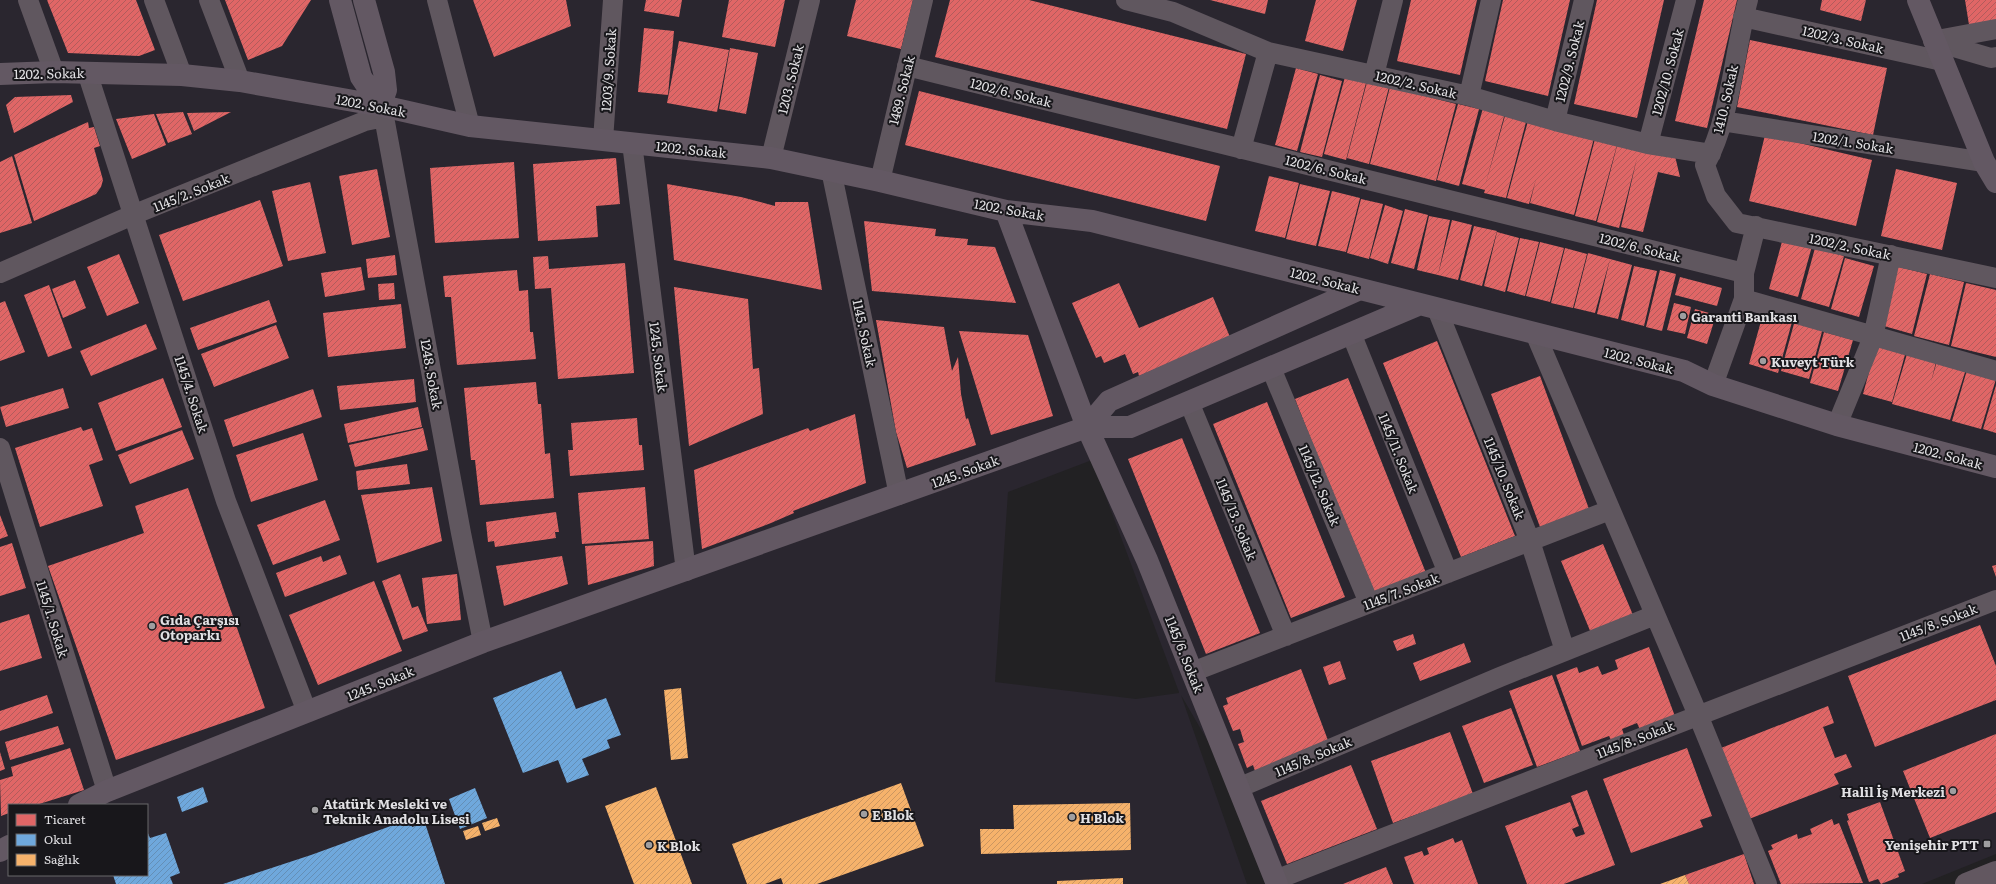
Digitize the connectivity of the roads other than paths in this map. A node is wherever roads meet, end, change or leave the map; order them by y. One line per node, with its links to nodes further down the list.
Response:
1 (28, 0): 24 (street)
2 (154, 0): 27 (street)
3 (209, 0): 29 (street)
4 (340, 0): 31 (street)
5 (364, 0): 31 (street)
6 (437, 0): 34 (street)
7 (613, 0): 35 (street, 1203/9. Sokak)
8 (810, 0): 40 (street, 1203. Sokak)
9 (923, 0): 23 (street, 1489. Sokak)
10 (1126, 0): 16 (street, 1202/2. Sokak)
11 (1393, 0): 28 (street)
12 (1491, 0): 30 (street)
13 (1584, 0): 32 (street, 1202/9. Sokak)
14 (1686, 0): 37 (street, 1202/10. Sokak)
15 (1918, 0): 19 (street)
16 (1175, 6): 20 (street, 1202/2. Sokak)
17 (1745, 8): 22 (street, 1202/3. Sokak); 33 (street, 1410. Sokak)
18 (1996, 29): 19 (street)
19 (1933, 41): 21 (street); 22 (street)
20 (1268, 52): 28 (street, 1202/2. Sokak); 38 (street)
21 (1996, 57)
22 (1942, 61): 41 (street)
23 (907, 66): 38 (street, 1202/6. Sokak); 43 (street, 1489. Sokak)
24 (54, 72): 25 (street, 1202. Sokak); 26 (street, 1202. Sokak)
25 (87, 72): 27 (street, 1202. Sokak); 47 (street, 1145/4. Sokak)
26 (0, 73)
27 (182, 75): 29 (street, 1202. Sokak)
28 (1374, 75): 30 (street, 1202/2. Sokak)
29 (240, 80): 31 (street, 1202. Sokak)
30 (1469, 96): 32 (street, 1202/2. Sokak)
31 (383, 108): 34 (street, 1202. Sokak); 47 (street, 1145/2. Sokak); 76 (street, 1248. Sokak)
32 (1555, 121): 37 (street, 1202/2. Sokak)
33 (1722, 121): 39 (street, 1410. Sokak); 41 (street, 1202/1. Sokak)
34 (470, 126): 35 (street, 1202. Sokak)
35 (603, 140): 36 (street, 1202. Sokak)
36 (632, 143): 40 (street, 1202. Sokak); 70 (street, 1245. Sokak)
37 (1648, 144): 39 (street, 1202/2. Sokak)
38 (1241, 148): 51 (street, 1202/6. Sokak)
39 (1711, 154): 45 (street, 1410. Sokak)
40 (771, 158): 42 (street, 1202. Sokak)
41 (1984, 162): 44 (street)
42 (831, 170): 43 (street, 1202. Sokak); 67 (street, 1145. Sokak)
43 (880, 181): 46 (street, 1202. Sokak)
44 (1996, 182)
45 (1716, 196): 48 (street, 1202/2. Sokak)
46 (1006, 211): 53 (street, 1202. Sokak); 64 (street, 1145/6. Sokak)
47 (135, 214): 50 (street, 1145/2. Sokak); 79 (street, 1145/4. Sokak)
48 (1756, 226): 49 (street, 1202/2. Sokak); 51 (street)
49 (1891, 254): 52 (street, 1202/2. Sokak); 58 (street)
50 (0, 273)
51 (1744, 273): 54 (street)
52 (1996, 278)
53 (1360, 289): 55 (street, 1202. Sokak); 64 (street)
54 (1744, 299): 58 (street); 61 (street)
55 (1428, 306): 56 (street); 57 (street, 1202. Sokak); 69 (street, 1145/10. Sokak)
56 (1351, 333): 59 (street); 71 (street, 1145/11. Sokak)
57 (1535, 333): 61 (street, 1202. Sokak); 68 (street)
58 (1873, 337): 60 (street); 63 (street)
59 (1271, 368): 62 (street); 73 (street, 1145/12. Sokak)
60 (1996, 371)
61 (1712, 385): 63 (street, 1202. Sokak)
62 (1189, 402): 64 (street); 75 (street, 1145/13. Sokak)
63 (1837, 425): 66 (street, 1202. Sokak)
64 (1086, 427): 67 (street, 1245. Sokak); 78 (street, 1145/6. Sokak)
65 (0, 448): 82 (street, 1145/1. Sokak)
66 (1996, 467)
67 (899, 495): 70 (street, 1245. Sokak)
68 (1610, 510): 69 (street, 1145/7. Sokak); 74 (street)
69 (1530, 541): 71 (street, 1145/7. Sokak); 77 (street, 1145/10. Sokak)
70 (686, 571): 76 (street, 1245. Sokak)
71 (1448, 573): 73 (street, 1145/7. Sokak)
72 (1996, 600): 80 (street, 1145/8. Sokak)
73 (1369, 603): 75 (street, 1145/7. Sokak)
74 (1655, 615): 77 (street, 1145/8. Sokak); 80 (street)
75 (1286, 636): 78 (street, 1145/7. Sokak)
76 (482, 642): 79 (street, 1245. Sokak)
77 (1565, 651): 81 (street, 1145/8. Sokak)
78 (1192, 672): 81 (street, 1145/6. Sokak)
79 (307, 712): 82 (street, 1245. Sokak)
80 (1698, 715): 85 (street, 1145/8. Sokak); 86 (street)
81 (1238, 788): 85 (street, 1145/6. Sokak)
82 (107, 791): 83 (street, 1245. Sokak)
83 (81, 804)
84 (1996, 872): 87 (main road)
85 (1276, 882)
86 (1768, 884)
87 (1966, 884)

